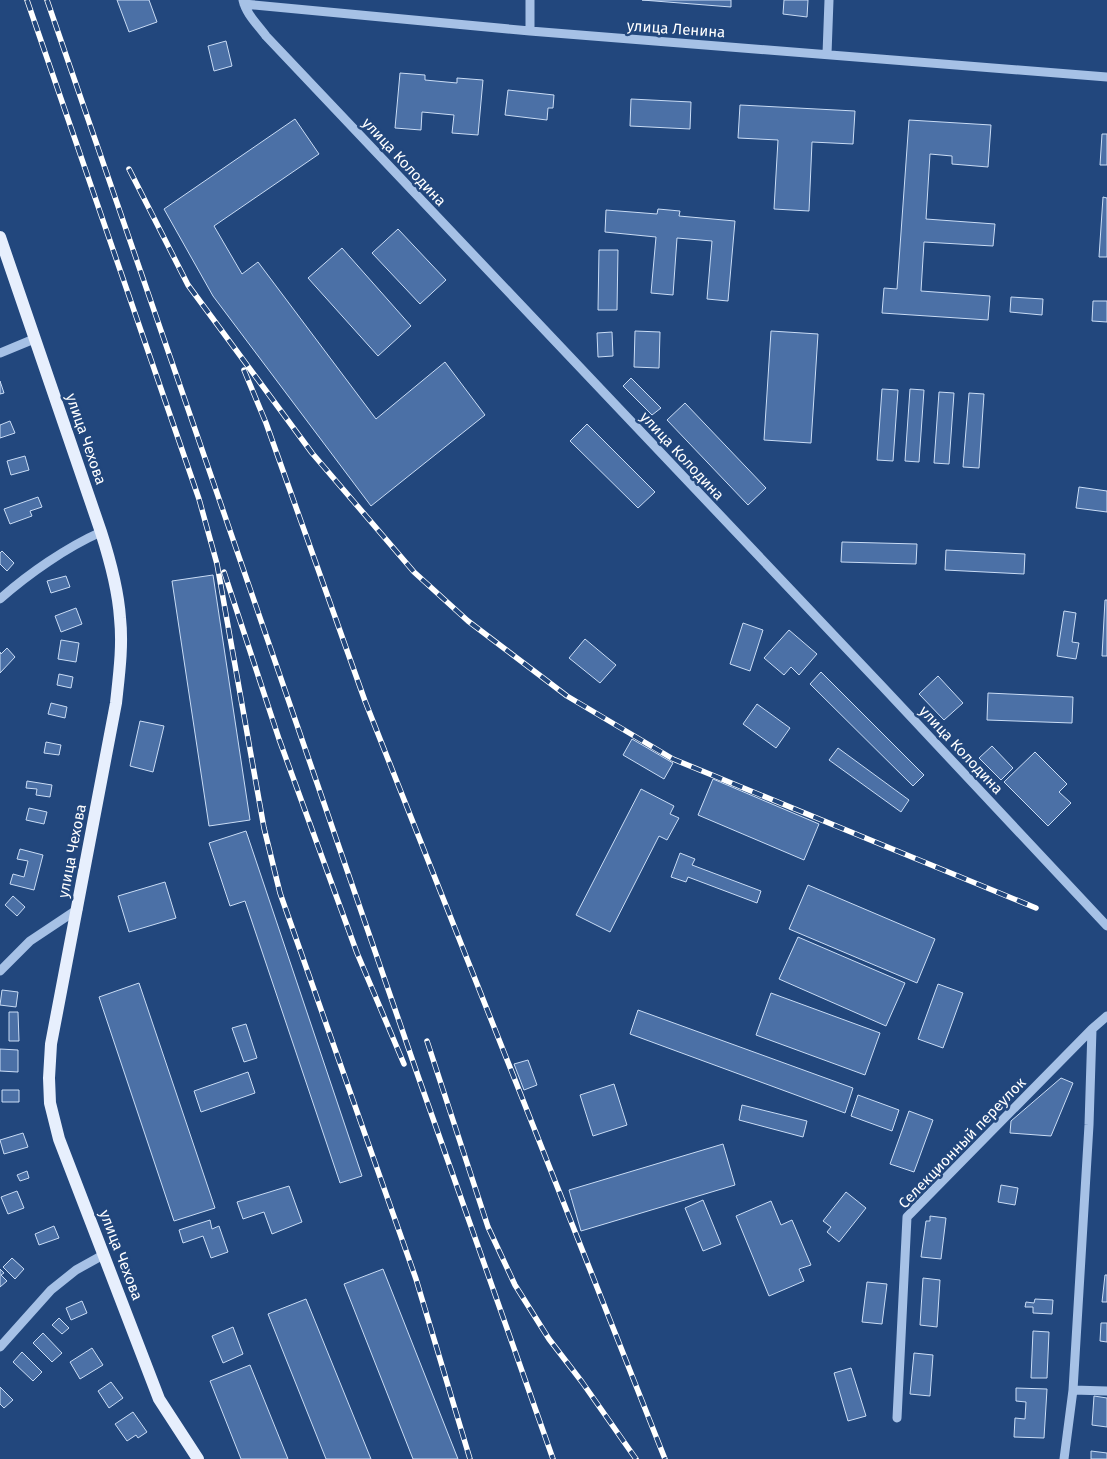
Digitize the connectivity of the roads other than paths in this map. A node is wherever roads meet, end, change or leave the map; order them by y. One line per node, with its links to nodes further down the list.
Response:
1 (530, 0): 4 (street)
2 (829, 0): 5 (street)
3 (244, 2): 4 (street, улица Ленина); 13 (street, улица Колодина)
4 (530, 31): 5 (street, улица Ленина)
5 (827, 54): 6 (street, улица Ленина)
6 (1107, 76)
7 (0, 237): 8 (main road, улица Чехова)
8 (34, 339): 9 (street); 10 (main road, улица Чехова)
9 (0, 353)
10 (101, 532): 11 (street); 12 (main road, улица Чехова)
11 (0, 599)
12 (78, 909): 14 (street); 17 (main road, улица Чехова)
13 (1107, 926)
14 (0, 971)
15 (1107, 1016): 16 (street, Селекционный переулок)
16 (1092, 1029): 19 (street); 21 (street, Селекционный переулок)
17 (103, 1255): 18 (street); 22 (main road, улица Чехова)
18 (0, 1347)
19 (1073, 1390): 20 (street); 23 (street)
20 (1107, 1391)
21 (897, 1418)
22 (198, 1459)
23 (1064, 1459)

